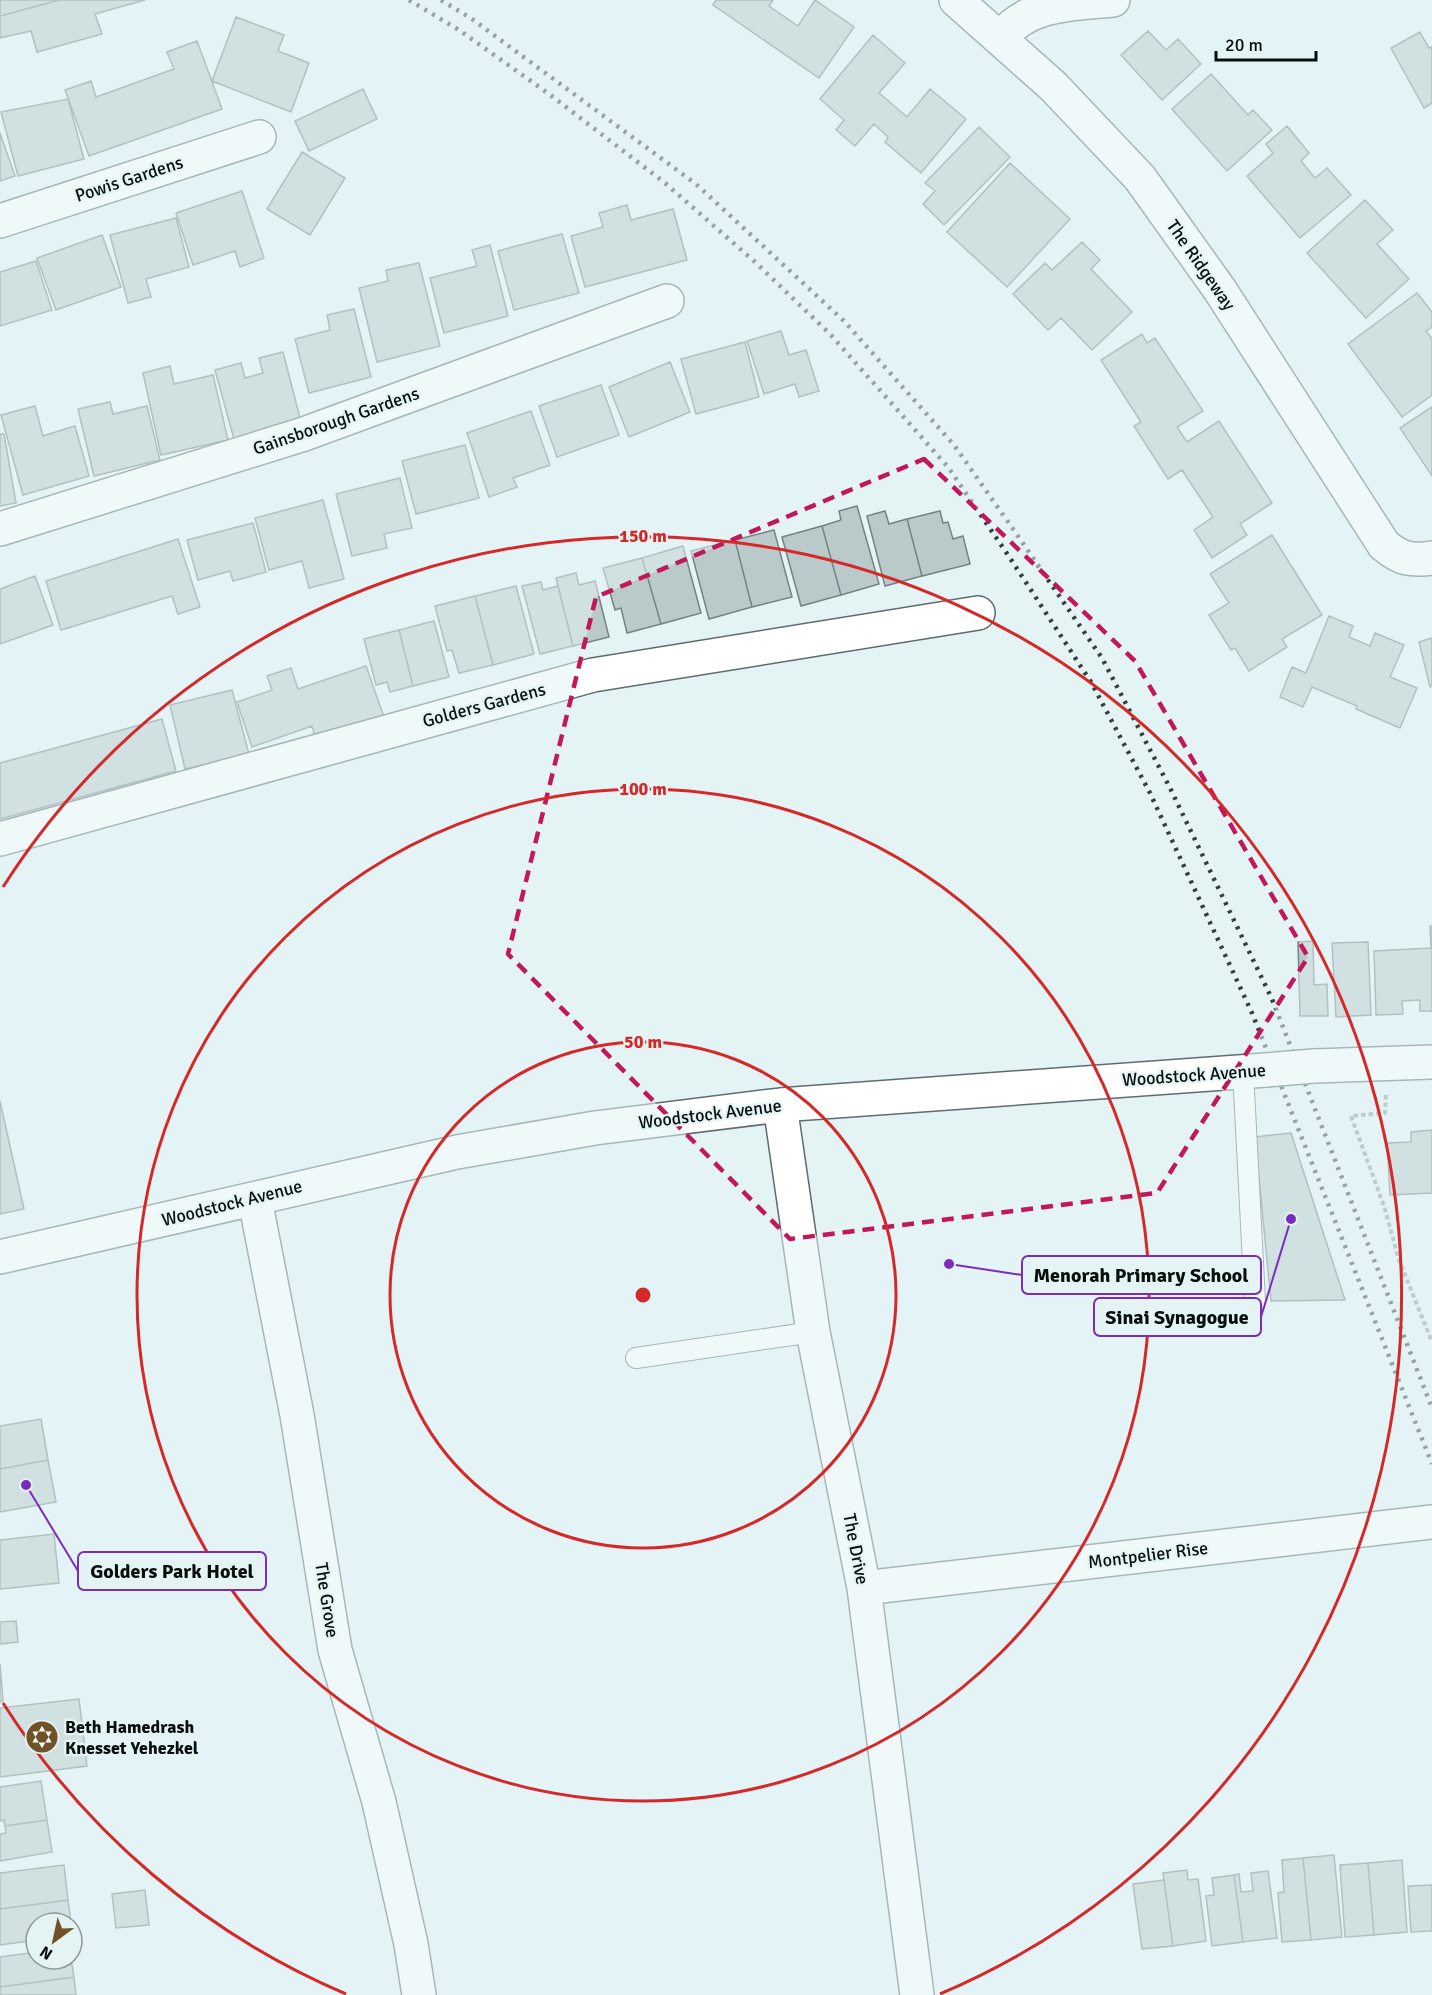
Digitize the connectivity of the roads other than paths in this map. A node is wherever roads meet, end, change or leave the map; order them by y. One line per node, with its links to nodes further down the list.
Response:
1 (956, 0): 3 (street, The Ridgeway)
2 (1113, 0): 3 (street)
3 (1001, 39): 8 (street, The Ridgeway)
4 (259, 137): 5 (street, Powis Gardens)
5 (0, 221)
6 (667, 301): 7 (street, Gainsborough Gardens)
7 (0, 529)
8 (1420, 559)
9 (978, 614): 10 (street, Golders Gardens)
10 (0, 839)
11 (1432, 1062): 12 (street, Woodstock Avenue, bridge)
12 (1254, 1070): 13 (street, Woodstock Avenue); 16 (lane)
13 (780, 1105): 14 (street, Woodstock Avenue); 17 (street, The Drive)
14 (255, 1200): 15 (street, Woodstock Avenue); 21 (street, The Grove)
15 (0, 1257)
16 (1255, 1301)
17 (813, 1332): 18 (lane); 20 (street, The Drive)
18 (636, 1358)
19 (1432, 1522): 20 (street, Montpelier Rise)
20 (864, 1588): 22 (street, The Drive)
21 (419, 1995)
22 (917, 1995)

